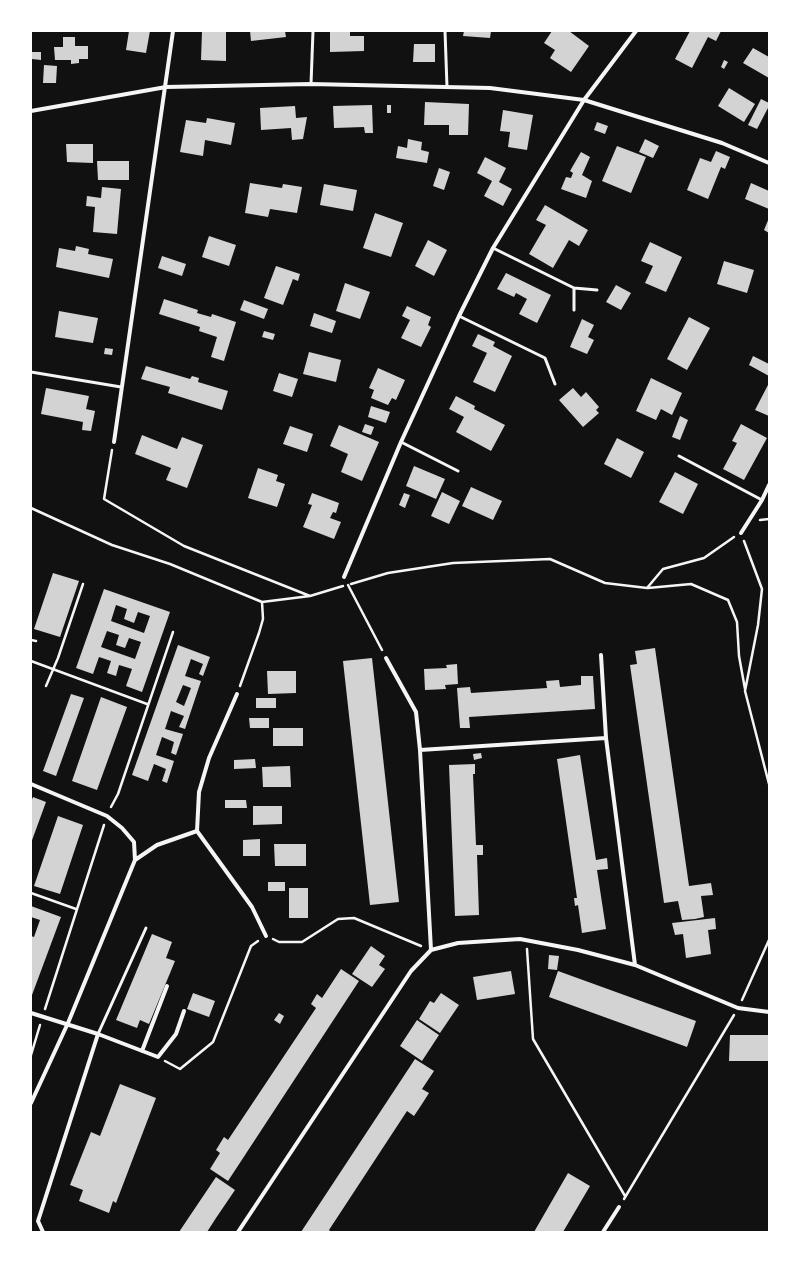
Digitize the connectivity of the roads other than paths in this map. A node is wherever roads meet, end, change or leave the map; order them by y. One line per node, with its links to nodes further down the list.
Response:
1 (173, 31): 6 (street)
2 (313, 31): 5 (lane)
3 (445, 31): 7 (lane)
4 (636, 31): 8 (street)
5 (311, 84): 6 (street); 7 (street)
6 (166, 87): 9 (street); 18 (street)
7 (447, 87): 8 (street)
8 (584, 100): 10 (street); 11 (street)
9 (31, 111)
10 (769, 163)
11 (493, 248): 12 (lane); 15 (street)
12 (574, 288): 13 (lane); 14 (lane)
13 (597, 290)
14 (574, 310)
15 (459, 316): 17 (lane); 20 (street)
16 (31, 372): 18 (lane)
17 (555, 384)
18 (121, 386): 19 (street)
19 (114, 442)
20 (401, 442): 22 (lane); 26 (street)
21 (679, 456): 24 (lane)
22 (458, 471)
23 (769, 485): 24 (street)
24 (762, 500): 25 (street)
25 (741, 533)
26 (344, 577)
27 (602, 655): 30 (street)
28 (386, 658): 31 (street)
29 (237, 694): 33 (street)
30 (606, 738): 31 (street); 38 (street)
31 (420, 750): 37 (street)
32 (31, 784): 34 (street)
33 (198, 831): 34 (street); 36 (street)
34 (135, 860): 43 (street)
35 (146, 928): 44 (lane)
36 (266, 936)
37 (431, 950): 38 (street); 49 (street)
38 (635, 965): 41 (street)
39 (167, 986): 45 (street)
40 (184, 1011): 45 (street)
41 (769, 1012)
42 (31, 1013): 43 (street)
43 (68, 1023): 44 (street); 46 (street)
44 (98, 1034): 45 (street); 48 (street)
45 (142, 1051)
46 (31, 1103)
47 (619, 1207): 50 (street)
48 (42, 1232)
49 (238, 1232)
50 (603, 1232)

